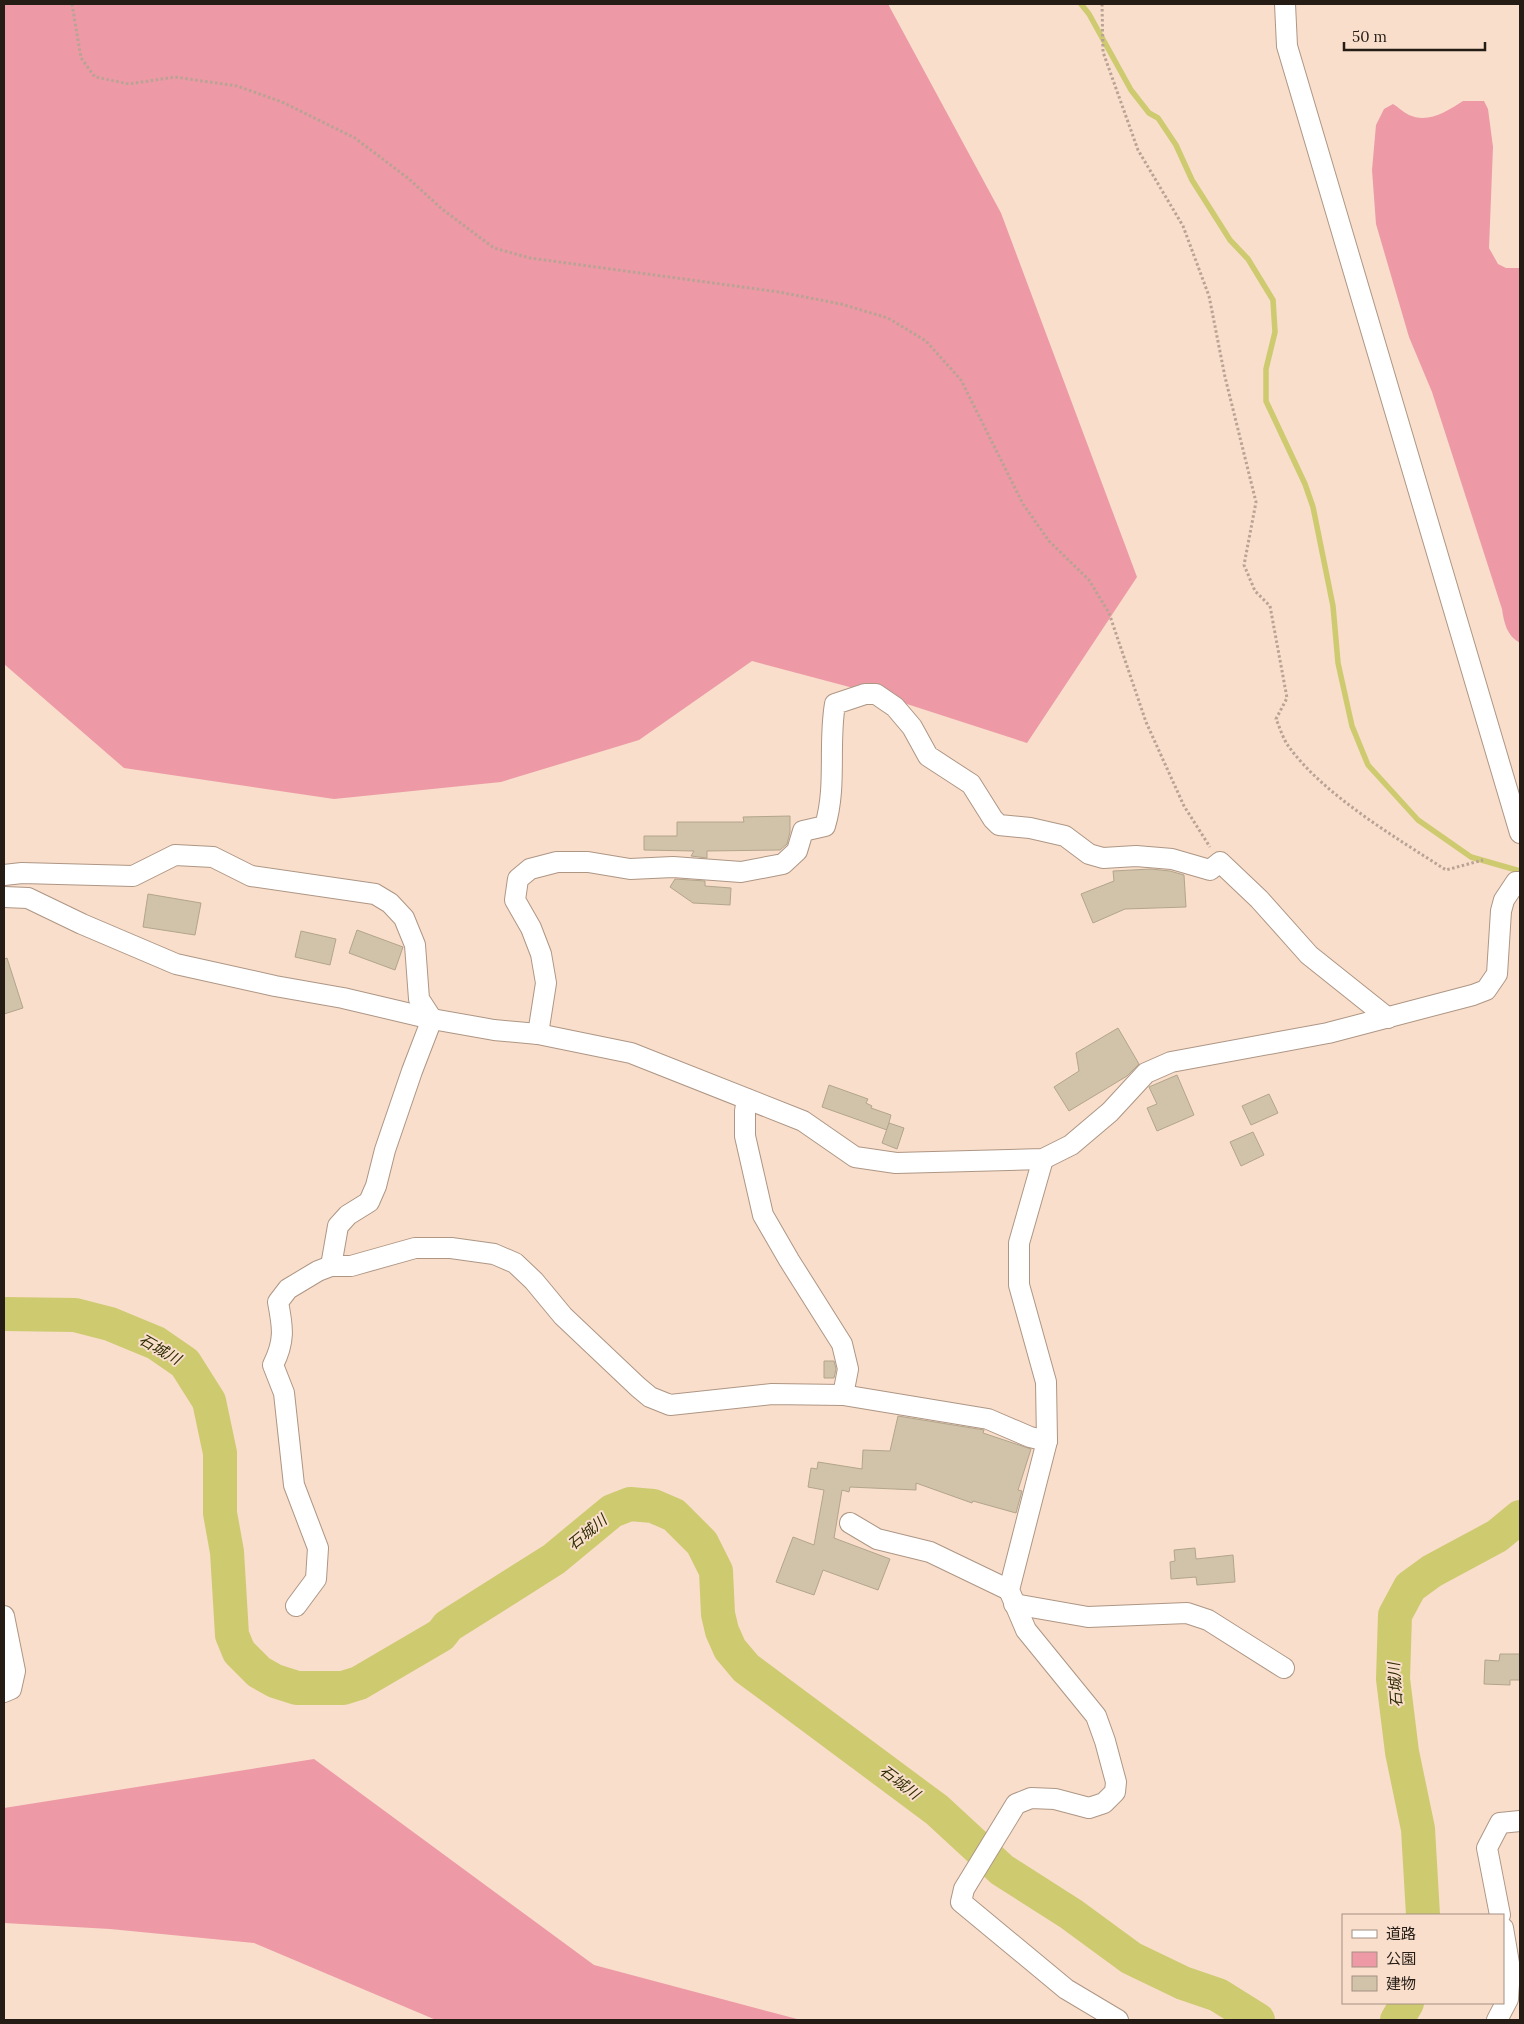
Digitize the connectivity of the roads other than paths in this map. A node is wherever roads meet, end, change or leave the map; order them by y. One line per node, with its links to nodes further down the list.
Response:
1 (1285, 4): 2 (street)
2 (1520, 833)
3 (4, 875): 7 (street)
4 (1520, 882): 6 (street)
5 (4, 897): 7 (street)
6 (1388, 1018): 8 (street); 10 (street)
7 (432, 1019): 8 (street); 11 (street)
8 (538, 1034): 9 (street)
9 (747, 1099): 10 (street); 12 (street)
10 (1042, 1158): 13 (street)
11 (332, 1266): 12 (street); 16 (street)
12 (843, 1395): 13 (street)
13 (1047, 1441): 15 (street)
14 (850, 1523): 15 (street)
15 (1011, 1597): 18 (street); 23 (street)
16 (296, 1606)
17 (4, 1616): 19 (street)
18 (1284, 1668)
19 (4, 1692)
20 (1520, 1821): 21 (street)
21 (1500, 1914)
22 (1504, 1934): 24 (street)
23 (1118, 2020)
24 (1497, 2020)

